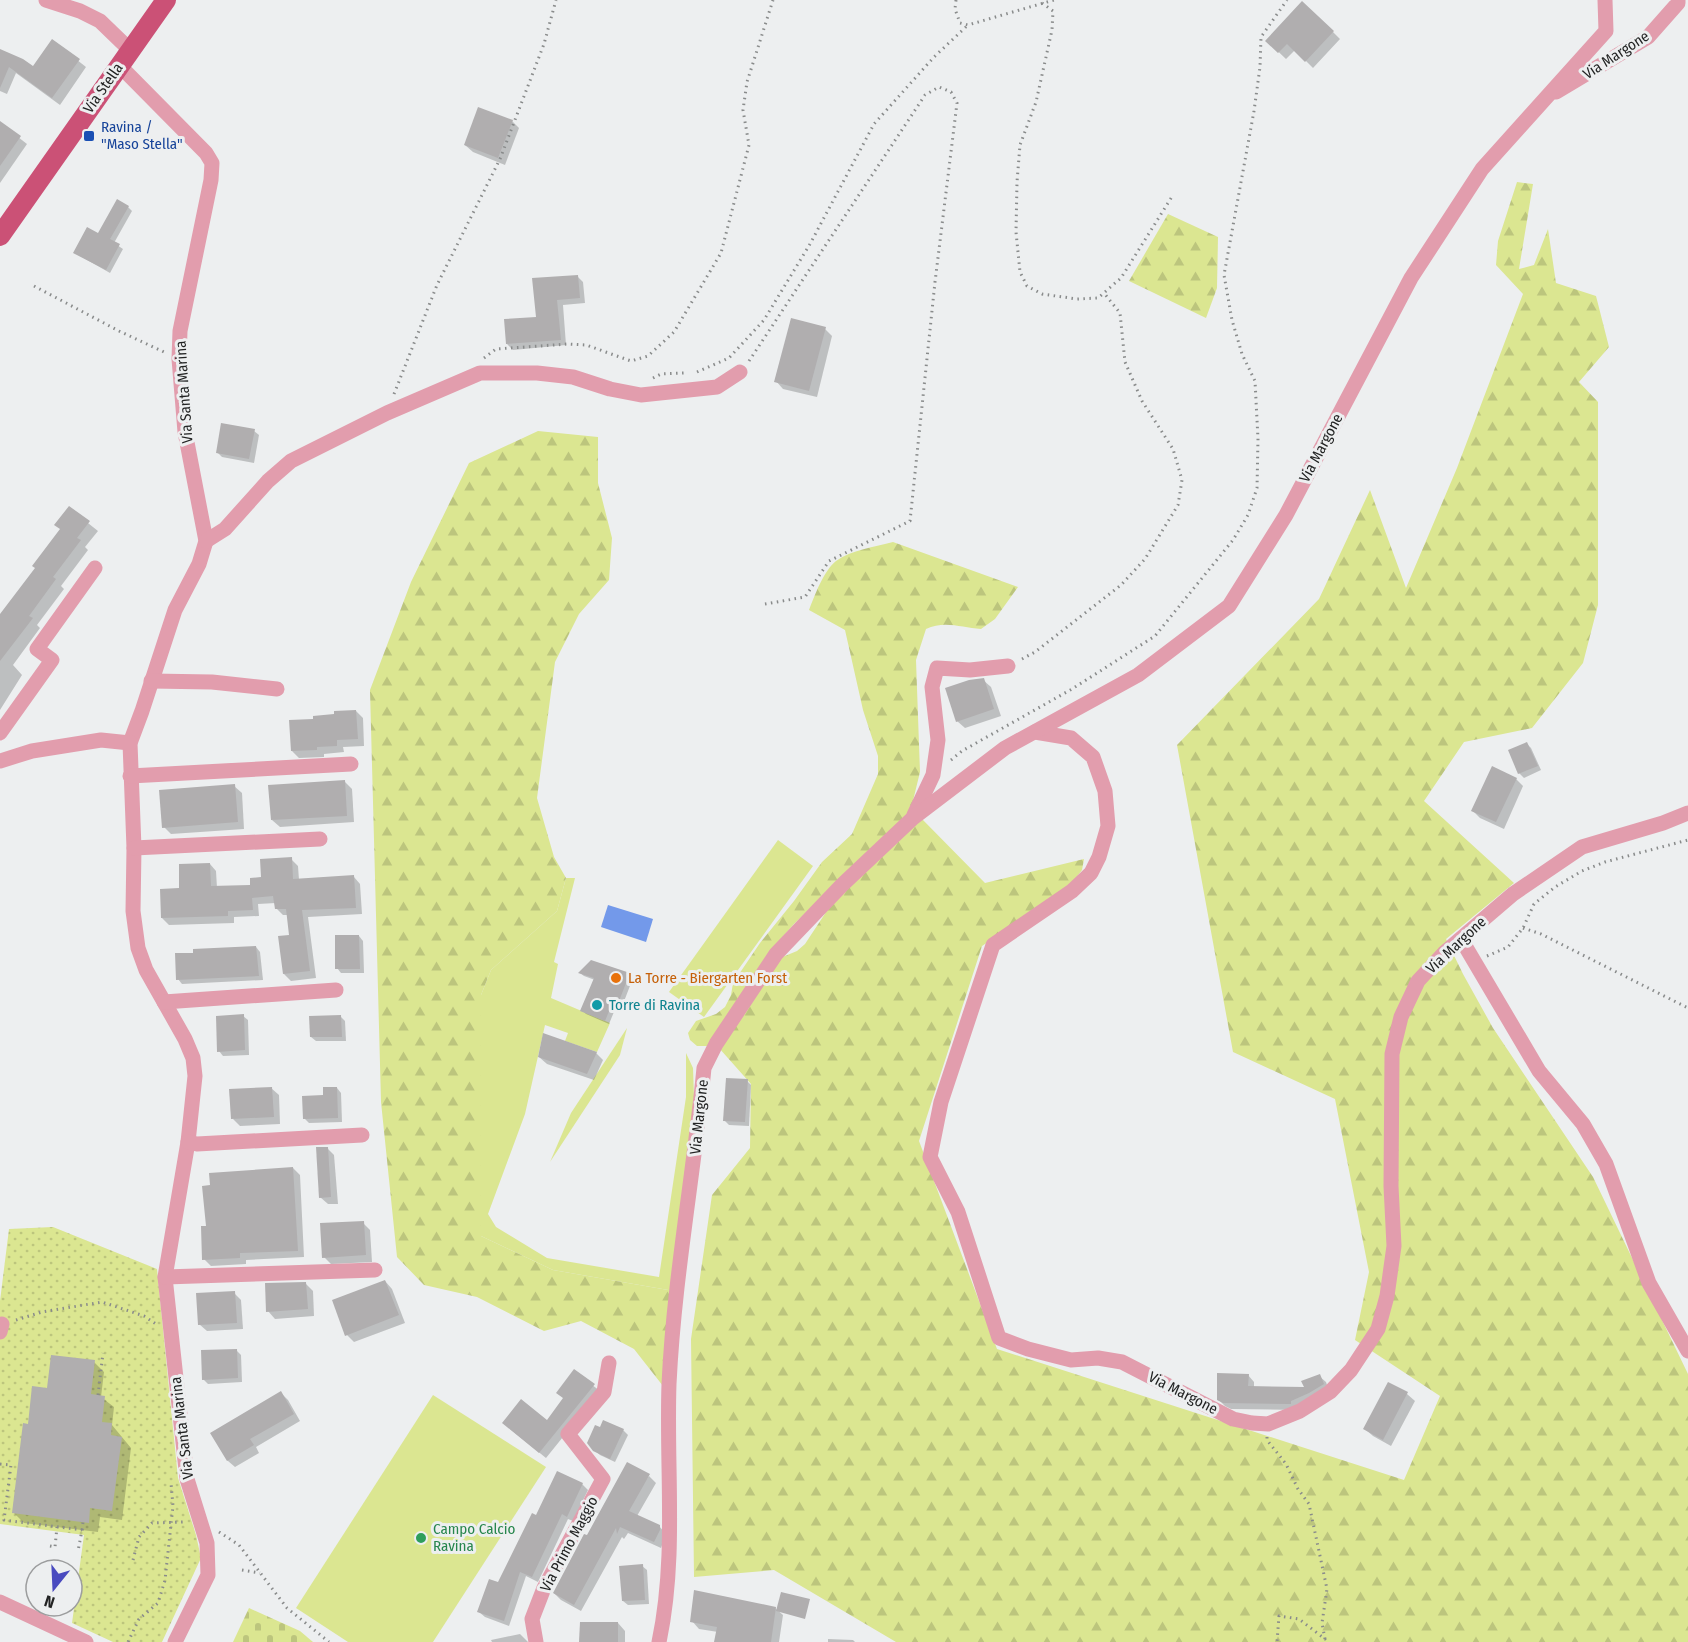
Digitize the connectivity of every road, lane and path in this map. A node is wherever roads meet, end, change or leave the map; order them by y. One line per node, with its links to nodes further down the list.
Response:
1 (46, 0): 12 (street)
2 (166, 0): 12 (main road, Via Stella)
3 (556, 0): 22 (path)
4 (773, 0): 20 (path)
5 (956, 0): 11 (path)
6 (1054, 0): 10 (path)
7 (1287, 0): 34 (path)
8 (1605, 0): 13 (street, Via Margone)
9 (1678, 0): 13 (street, Via Margone)
10 (1042, 3): 11 (path); 17 (path)
11 (968, 25): 21 (path)
12 (124, 57): 15 (main road, Via Stella); 18 (street, Via Santa Marina)
13 (1544, 100): 29 (street, Via Margone)
14 (1173, 195): 17 (path)
15 (0, 236)
16 (34, 286): 18 (path)
17 (1104, 293): 26 (path)
18 (179, 359): 23 (street, Via Santa Marina)
19 (740, 372): 20 (street); 25 (path)
20 (467, 378): 22 (street)
21 (652, 378)
22 (387, 413): 23 (street)
23 (206, 542): 27 (street, Via Santa Marina)
24 (95, 568): 30 (street)
25 (765, 604)
26 (1008, 666): 34 (street)
27 (151, 681): 28 (street); 31 (street, Via Santa Marina)
28 (277, 689)
29 (1035, 732): 37 (street, Via Margone); 57 (street, Via Margone)
30 (0, 733)
31 (130, 743): 32 (street); 35 (street, Via Santa Marina)
32 (0, 761)
33 (351, 764): 35 (street)
34 (933, 775): 37 (street)
35 (130, 776): 40 (street, Via Santa Marina)
36 (1688, 813): 42 (street, Via Margone)
37 (913, 818): 76 (street, Via Margone)
38 (320, 839): 40 (street)
39 (1688, 840): 41 (path)
40 (134, 848): 45 (street, Via Santa Marina)
41 (1523, 928): 43 (path); 46 (path)
42 (1461, 939): 43 (street); 57 (street, Via Margone)
43 (1473, 960): 53 (street)
44 (336, 990): 45 (street)
45 (164, 1002): 48 (street, Via Santa Marina)
46 (1688, 1008)
47 (362, 1135): 48 (street)
48 (188, 1142): 50 (street, Via Santa Marina)
49 (375, 1270): 50 (street)
50 (165, 1277): 63 (street, Via Santa Marina)
51 (157, 1325): 52 (path)
52 (1, 1328)
53 (1688, 1351)
54 (103, 1353): 56 (path)
55 (609, 1364): 75 (street, Via Primo Maggio)
56 (98, 1395)
57 (1268, 1424): 77 (path)
58 (0, 1464): 62 (path)
59 (170, 1474): 61 (path)
60 (83, 1522): 64 (path)
61 (172, 1522): 63 (path); 67 (path); 72 (path)
62 (57, 1527): 64 (path); 65 (path)
63 (209, 1528): 69 (path); 73 (street, Via Santa Marina)
64 (81, 1530): 66 (path)
65 (50, 1546)
66 (78, 1551)
67 (133, 1560)
68 (242, 1570): 69 (path)
69 (260, 1573): 74 (path)
70 (0, 1602): 71 (street)
71 (87, 1642)
72 (128, 1642)
73 (175, 1642)
74 (329, 1642)
75 (536, 1642)
76 (658, 1642)
77 (1276, 1642)

